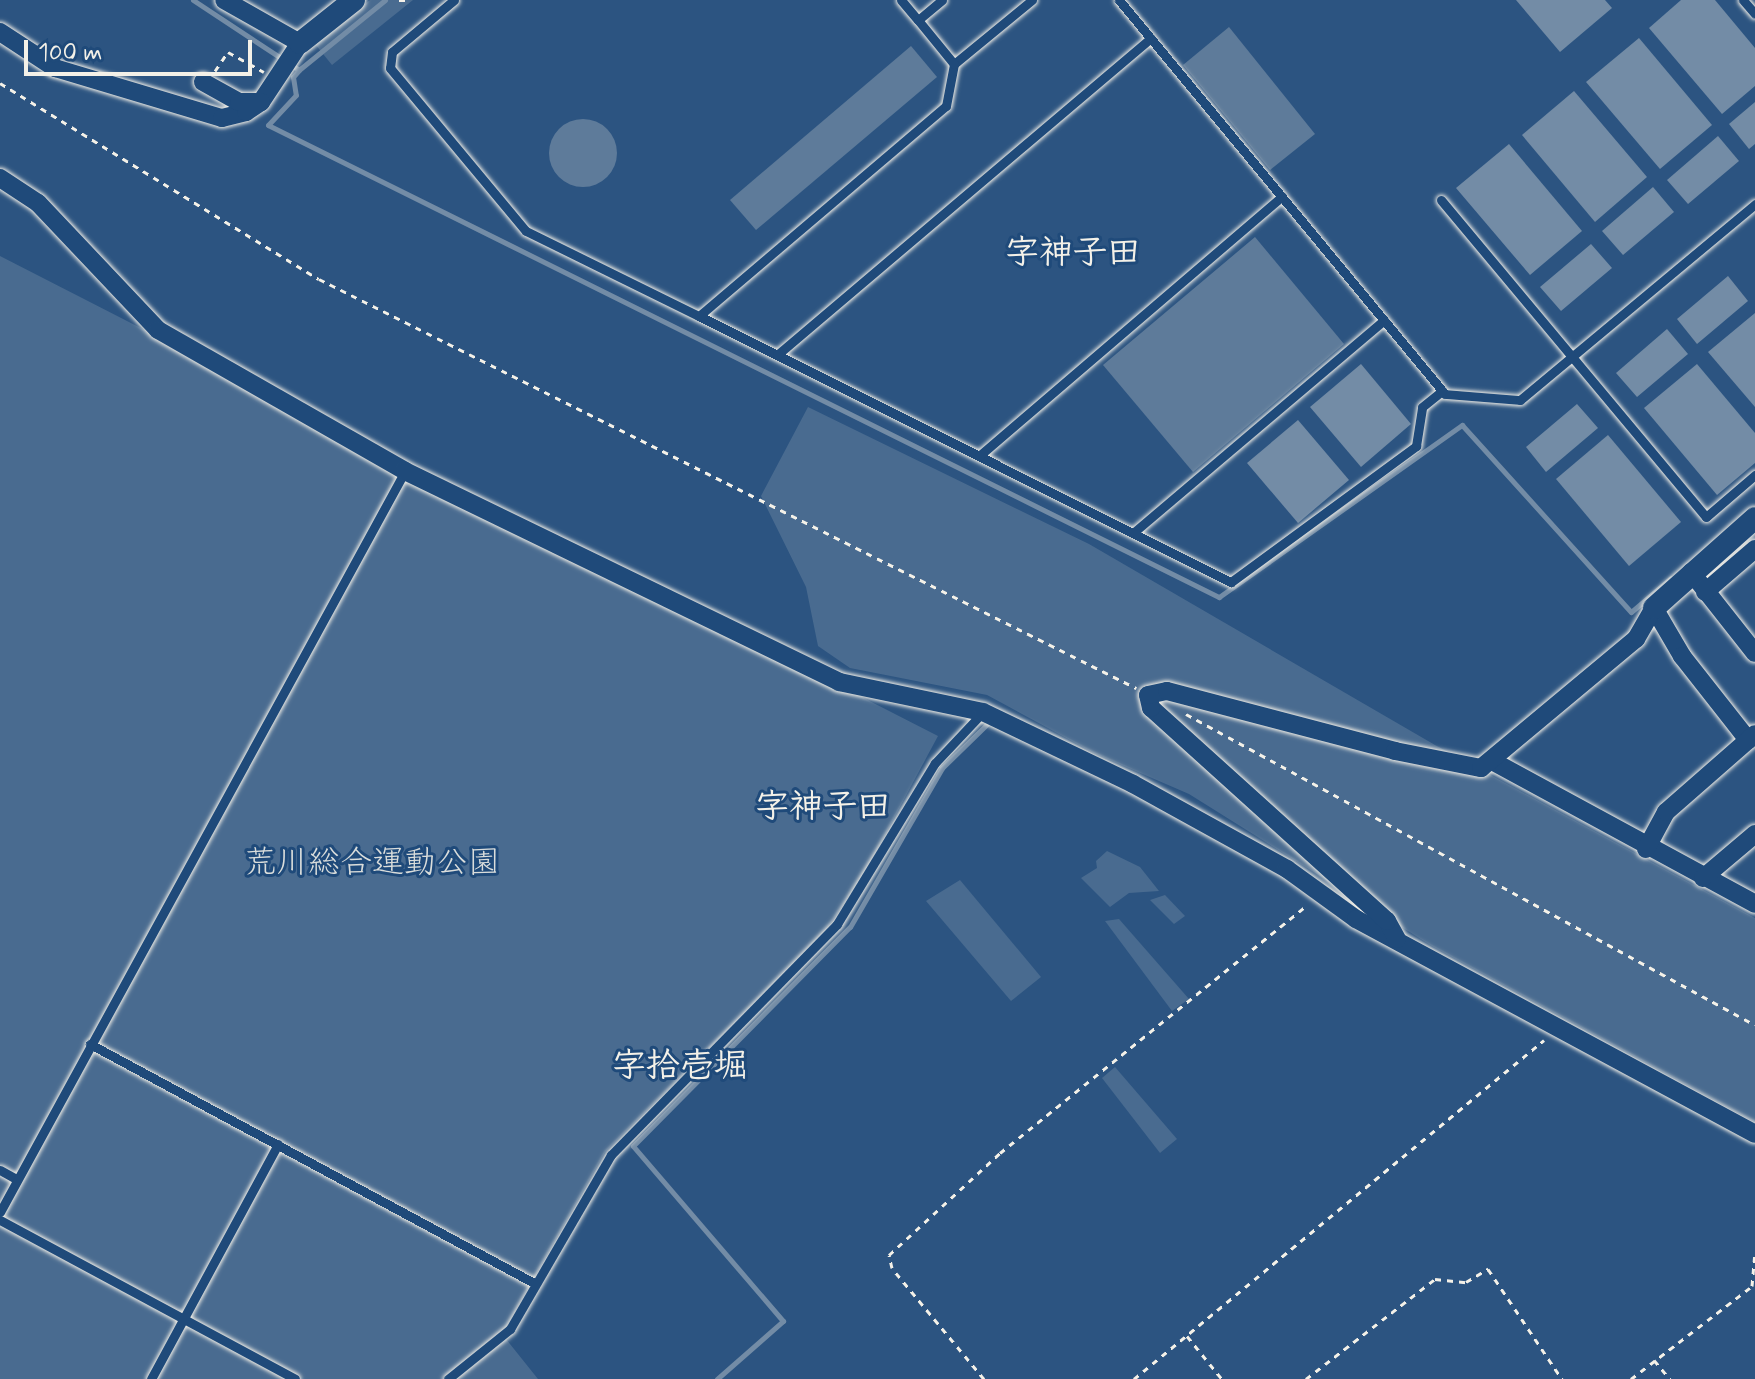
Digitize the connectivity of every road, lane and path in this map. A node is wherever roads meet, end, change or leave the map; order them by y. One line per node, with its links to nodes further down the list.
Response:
1 (224, 0): 13 (street)
2 (354, 0): 13 (street)
3 (454, 0): 22 (lane)
4 (901, 0): 10 (lane)
5 (942, 0): 10 (lane)
6 (1032, 0): 14 (lane)
7 (1119, 0): 12 (lane)
8 (1743, 0): 9 (lane)
9 (1755, 14)
10 (918, 20): 14 (lane)
11 (0, 32): 17 (street)
12 (1151, 38): 19 (lane); 24 (lane)
13 (286, 57): 16 (path); 17 (street)
14 (954, 64): 22 (lane)
15 (0, 83): 37 (path)
16 (205, 83): 17 (street)
17 (261, 102)
18 (0, 178): 28 (street)
19 (1282, 196): 23 (lane); 27 (lane)
20 (1441, 200): 25 (lane)
21 (1755, 204): 25 (lane)
22 (699, 316): 24 (lane)
23 (1384, 320): 26 (lane); 31 (lane)
24 (777, 355): 27 (lane)
25 (1572, 356): 26 (lane); 29 (lane)
26 (1442, 391): 31 (lane)
27 (979, 456): 31 (lane)
28 (405, 471): 38 (street); 50 (lane)
29 (1755, 475)
30 (1755, 518): 33 (street)
31 (1133, 533)
32 (1755, 549): 34 (street)
33 (1691, 572): 34 (street); 35 (street)
34 (1705, 592): 36 (street)
35 (1654, 608): 40 (street); 41 (street)
36 (1753, 646)
37 (1148, 695): 41 (street); 47 (street)
38 (983, 712): 45 (street); 58 (lane)
39 (1180, 712): 48 (path)
40 (1752, 737): 43 (street)
41 (1494, 762): 43 (street)
42 (1755, 834): 44 (street)
43 (1646, 849): 44 (street)
44 (1703, 878): 46 (street)
45 (1319, 896): 47 (street); 65 (path)
46 (1755, 904)
47 (1398, 939): 49 (street)
48 (1755, 1025)
49 (1560, 1027): 51 (street); 60 (path)
50 (90, 1044): 52 (lane); 54 (lane)
51 (1755, 1134)
52 (278, 1144): 58 (lane); 59 (lane)
53 (0, 1170): 54 (lane)
54 (16, 1179): 55 (lane)
55 (0, 1212)
56 (0, 1220): 59 (lane)
57 (1755, 1252): 61 (path)
58 (536, 1284): 64 (lane)
59 (184, 1319): 62 (lane); 63 (lane)
60 (1187, 1336): 66 (path); 67 (path)
61 (1654, 1360): 70 (path); 71 (path)
62 (151, 1379)
63 (295, 1379)
64 (448, 1379)
65 (984, 1379)
66 (1134, 1379)
67 (1222, 1379)
68 (1306, 1379): 69 (path)
69 (1562, 1379)
70 (1631, 1379)
71 (1670, 1379)

